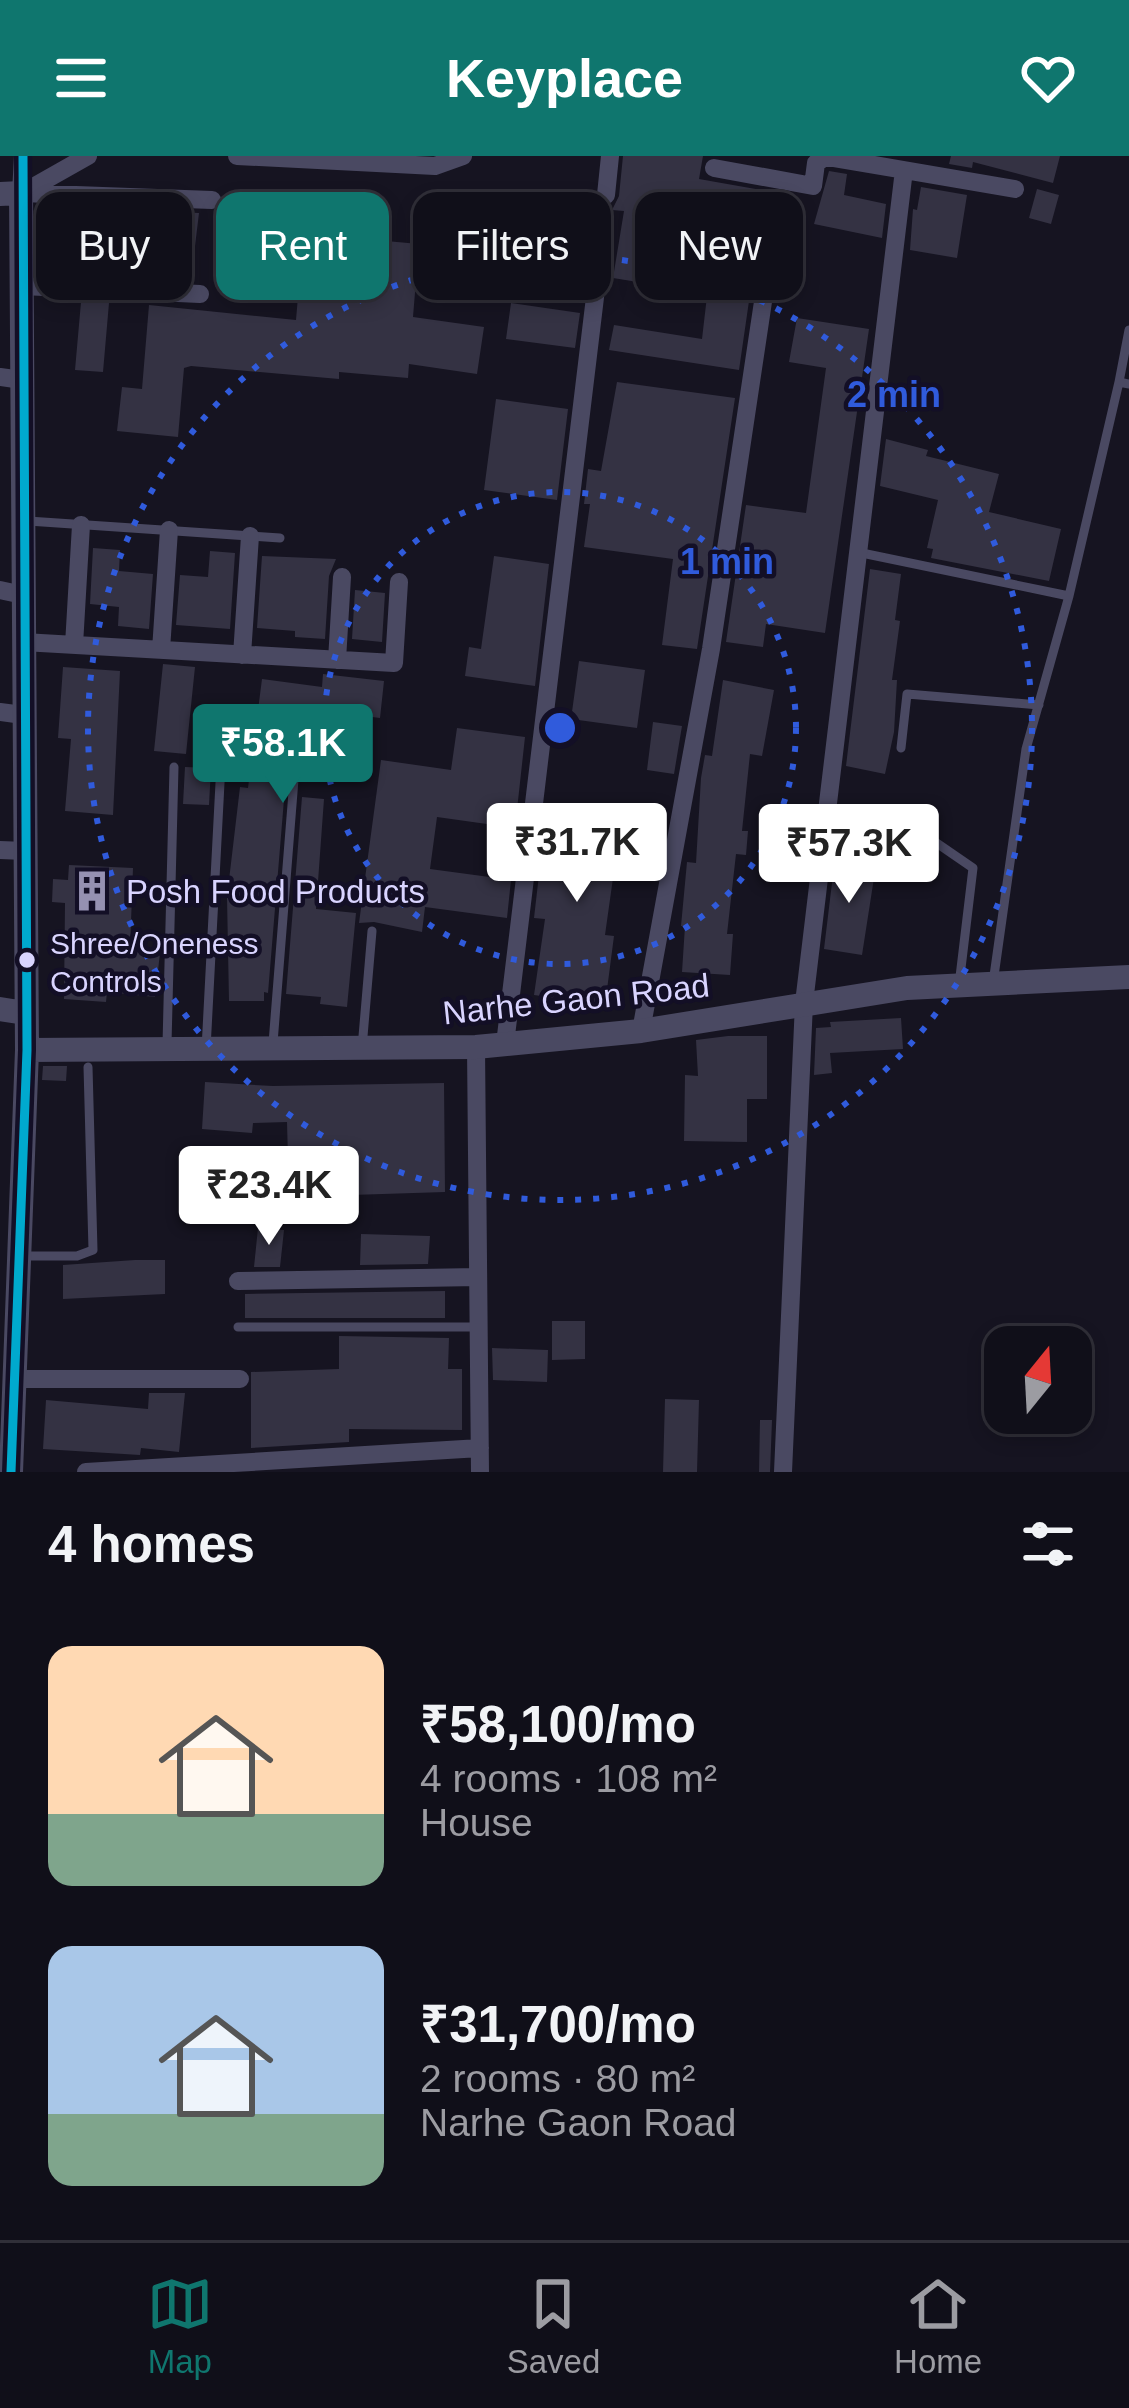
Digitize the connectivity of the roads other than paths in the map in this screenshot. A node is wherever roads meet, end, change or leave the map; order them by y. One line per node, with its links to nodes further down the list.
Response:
1 (23, 156): 11 (street)
2 (88, 156): 11 (street)
3 (237, 156): 4 (street)
4 (463, 156)
5 (610, 156): 10 (street)
6 (827, 156): 7 (street); 8 (street)
7 (713, 168)
8 (904, 170): 9 (street); 25 (street)
9 (1015, 188)
10 (606, 192)
11 (11, 194): 12 (street); 13 (street)
12 (212, 200)
13 (22, 286): 14 (street); 18 (street)
14 (200, 294)
15 (595, 300): 50 (street)
16 (763, 300): 49 (street)
17 (1129, 330): 19 (lane)
18 (11, 379): 20 (street)
19 (1124, 383): 29 (lane)
20 (22, 521): 21 (lane); 28 (street)
21 (82, 525): 22 (lane); 31 (street)
22 (169, 530): 23 (lane); 32 (street)
23 (250, 536): 24 (lane); 33 (street)
24 (280, 538)
25 (857, 552): 29 (lane); 47 (street)
26 (342, 577): 34 (street)
27 (399, 582): 34 (street)
28 (11, 592): 30 (street)
29 (1070, 596): 35 (lane)
30 (23, 642): 31 (street); 36 (street)
31 (74, 645): 32 (street)
32 (161, 650): 33 (street)
33 (242, 655): 34 (street)
34 (338, 660)
35 (1039, 705): 37 (lane); 45 (lane)
36 (11, 714): 42 (street)
37 (901, 748)
38 (221, 764): 52 (lane)
39 (174, 767): 55 (lane)
40 (295, 767): 53 (lane)
41 (926, 835): 46 (lane)
42 (12, 850): 48 (street)
43 (372, 931): 54 (lane)
44 (1129, 977): 45 (street, Narhe Gaon Road)
45 (993, 983): 46 (street, Narhe Gaon Road)
46 (959, 985): 47 (street, Narhe Gaon Road)
47 (804, 1003): 49 (street, Narhe Gaon Road); 70 (street)
48 (13, 1011): 56 (street)
49 (640, 1031): 50 (street, Narhe Gaon Road)
50 (505, 1044): 51 (street, Narhe Gaon Road)
51 (476, 1047): 54 (street, Narhe Gaon Road); 59 (street)
52 (206, 1048): 53 (street, Narhe Gaon Road); 55 (street, Narhe Gaon Road)
53 (273, 1048): 54 (street, Narhe Gaon Road)
54 (362, 1048)
55 (167, 1049): 56 (street, Narhe Gaon Road)
56 (27, 1050): 58 (street)
57 (88, 1067): 58 (lane)
58 (20, 1256): 61 (street)
59 (478, 1277): 60 (street); 63 (street)
60 (238, 1281)
61 (9, 1318): 65 (street)
62 (238, 1327): 63 (lane)
63 (478, 1327): 66 (street)
64 (240, 1379): 65 (street)
65 (10, 1392): 67 (street)
66 (480, 1448): 68 (street); 69 (street)
67 (8, 1465)
68 (86, 1472)
69 (480, 1472)
70 (783, 1472)

